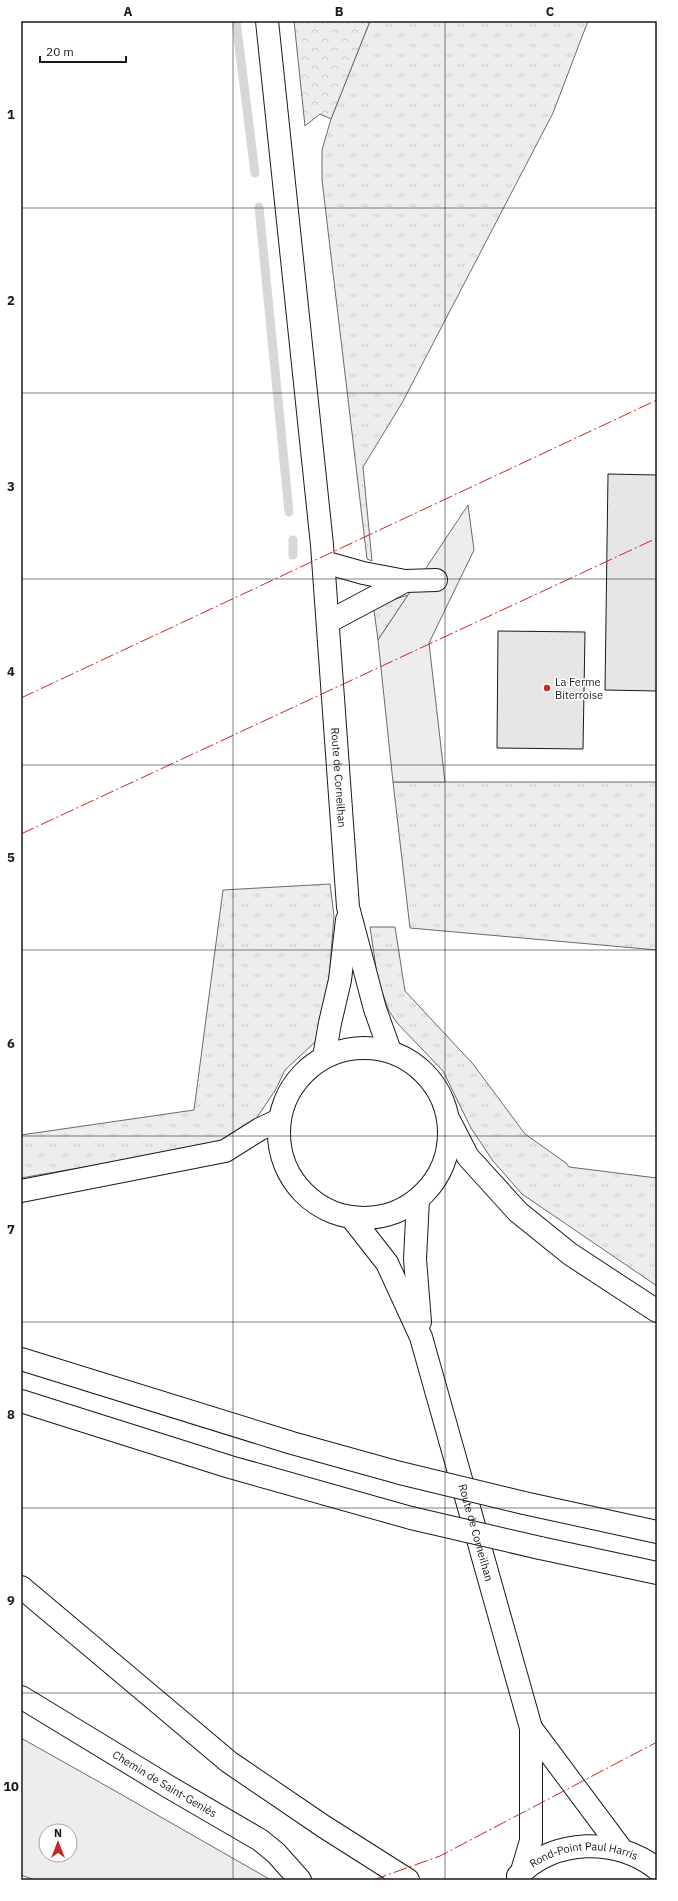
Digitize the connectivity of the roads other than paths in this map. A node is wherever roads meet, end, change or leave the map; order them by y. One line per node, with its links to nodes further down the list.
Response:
1 (267, 21): 2 (main road, Route de Corneilhan)
2 (324, 562): 4 (main road); 5 (main road, Route de Corneilhan)
3 (436, 580): 4 (main road)
4 (405, 582): 5 (main road)
5 (328, 622): 6 (main road, Route de Corneilhan)
6 (348, 907): 7 (main road, Route de Corneilhan); 8 (main road, Route de Corneilhan)
7 (390, 1051): 8 (main road); 10 (main road)
8 (324, 1057): 9 (main road)
9 (279, 1120): 11 (main road); 13 (main road)
10 (450, 1122): 12 (main road); 14 (main road)
11 (21, 1191)
12 (418, 1199): 13 (main road); 15 (main road, Route de Corneilhan)
13 (351, 1217): 15 (main road, Route de Corneilhan)
14 (657, 1311)
15 (421, 1337): 22 (main road, Route de Corneilhan)
16 (21, 1358): 18 (main road, bridge)
17 (21, 1402): 19 (main road, bridge)
18 (657, 1532)
19 (657, 1573)
20 (21, 1587): 27 (main road)
21 (21, 1697): 26 (main road, Chemin de Saint-Geniès)
22 (530, 1728): 23 (main road, Route de Corneilhan); 25 (main road, Route de Corneilhan)
23 (622, 1850): 24 (main road, Rond-Point Paul Harris); 25 (main road, Rond-Point Paul Harris)
24 (657, 1869)
25 (518, 1876)
26 (300, 1880)
27 (408, 1880)

